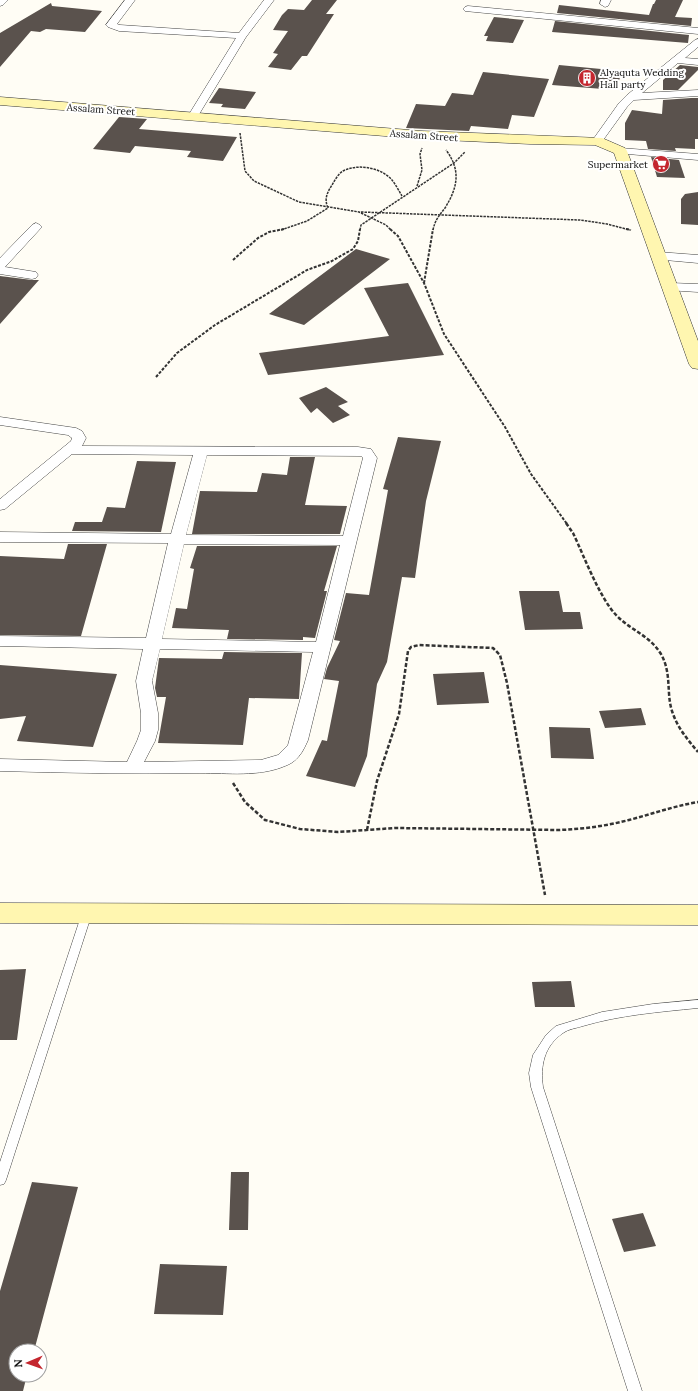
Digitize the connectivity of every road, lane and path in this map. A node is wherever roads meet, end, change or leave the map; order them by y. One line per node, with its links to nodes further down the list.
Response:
1 (4, 0): 5 (street)
2 (126, 0): 3 (street)
3 (130, 0): 8 (street)
4 (269, 0): 8 (street)
5 (0, 3)
6 (468, 9): 7 (street)
7 (698, 31)
8 (242, 36): 15 (street)
9 (698, 42): 10 (street)
10 (677, 60): 11 (street); 13 (street)
11 (698, 62)
12 (698, 94): 13 (street)
13 (631, 97): 18 (street)
14 (0, 101): 15 (main road, Assalam Street)
15 (193, 116): 16 (main road, Assalam Street)
16 (247, 120): 17 (main road, Assalam Street); 25 (path)
17 (427, 137): 18 (main road, Assalam Street); 22 (path); 23 (path)
18 (597, 141): 19 (main road, Assalam Street)
19 (620, 151): 21 (street); 31 (main road)
20 (465, 152): 22 (path)
21 (698, 157)
22 (454, 163): 23 (path); 28 (path)
23 (417, 186): 24 (path)
24 (402, 196): 25 (path); 27 (path)
25 (328, 208): 26 (path); 34 (path)
26 (358, 212): 27 (path); 29 (path)
27 (380, 212): 28 (path); 29 (path)
28 (439, 214): 31 (path); 38 (path)
29 (372, 218): 38 (path); 43 (path)
30 (36, 227): 35 (street)
31 (652, 240): 32 (main road)
32 (658, 256): 33 (street); 39 (main road)
33 (698, 258)
34 (233, 260)
35 (0, 265)
36 (0, 270): 37 (street)
37 (32, 274)
38 (424, 284): 54 (path)
39 (670, 287): 40 (street); 41 (main road)
40 (698, 288)
41 (694, 340): 42 (main road)
42 (698, 364)
43 (156, 377)
44 (0, 421): 45 (street)
45 (69, 450): 46 (street); 47 (street)
46 (201, 450): 49 (street); 50 (street)
47 (0, 506)
48 (0, 537): 49 (street)
49 (177, 539): 50 (street); 52 (street)
50 (349, 541): 53 (street)
51 (0, 641): 52 (street)
52 (152, 644): 53 (street); 57 (street)
53 (323, 647): 56 (street)
54 (698, 752)
55 (0, 765): 57 (street)
56 (228, 767): 57 (street); 60 (path)
57 (132, 768)
58 (698, 802): 59 (path)
59 (534, 829): 60 (path); 60 (path); 63 (path)
60 (367, 830)
61 (88, 913): 62 (main road); 63 (main road); 66 (lane)
62 (0, 914)
63 (548, 915): 64 (main road)
64 (698, 915)
65 (698, 1004): 67 (lane)
66 (0, 1180)
67 (635, 1391)

